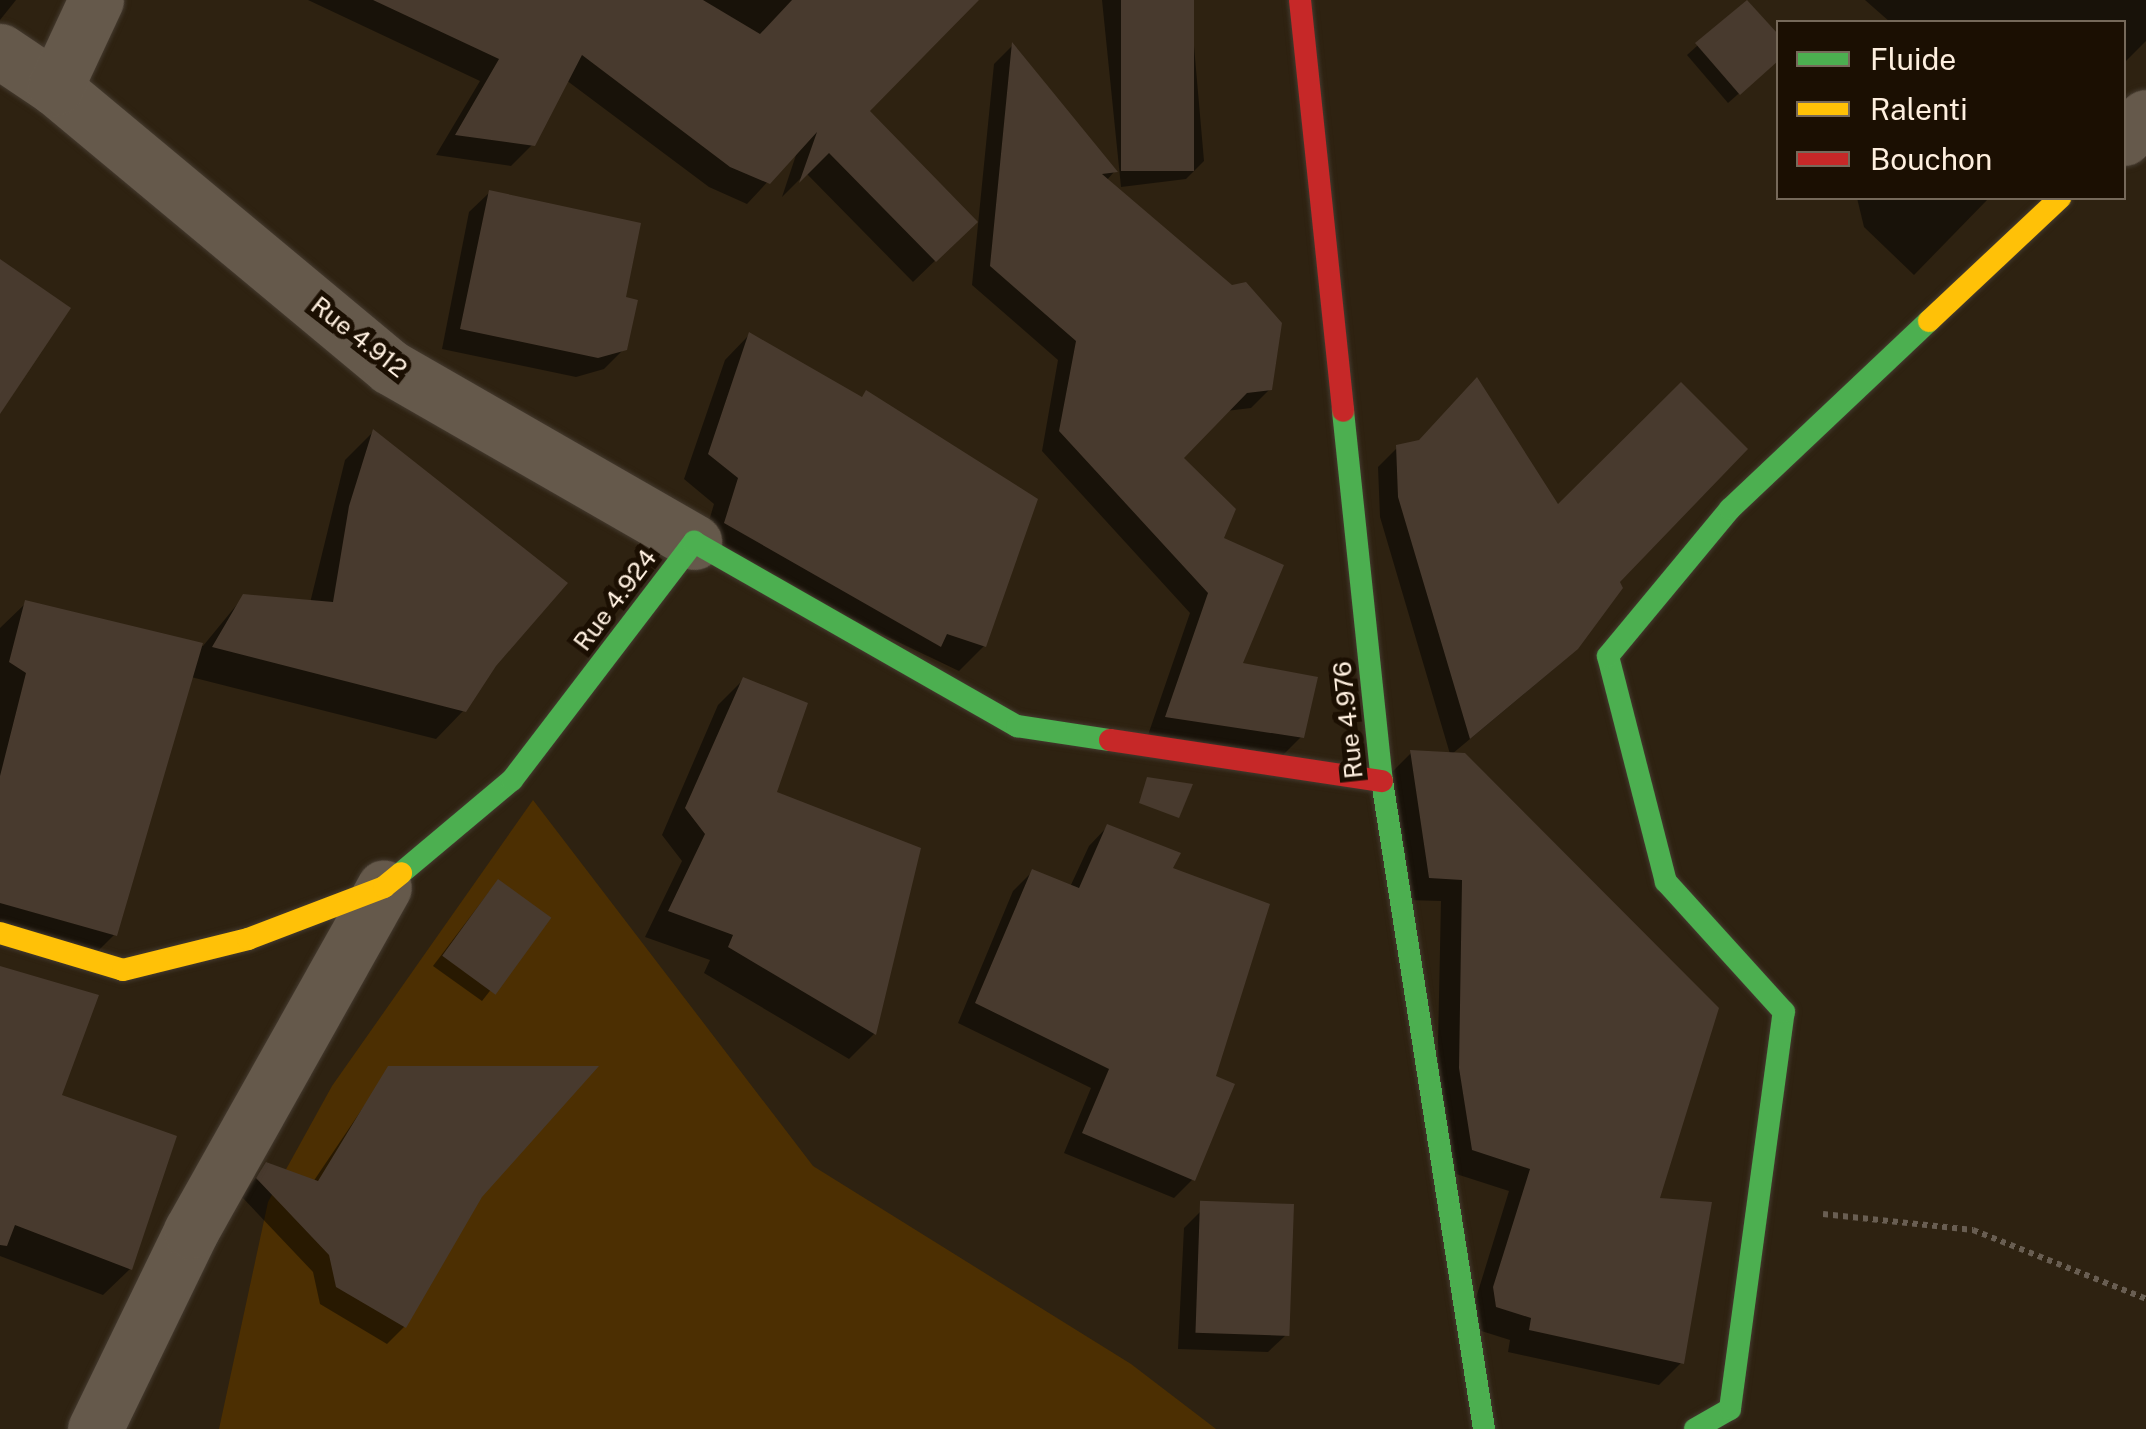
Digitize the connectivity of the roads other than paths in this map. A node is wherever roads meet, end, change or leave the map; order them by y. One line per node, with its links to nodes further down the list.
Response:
1 (96, 0): 4 (street)
2 (1300, 0): 9 (street, Rue 4.976)
3 (0, 51): 4 (street, Rue 4.912)
4 (55, 88): 8 (street, Rue 4.912)
5 (2146, 117): 6 (street)
6 (2126, 136)
7 (2058, 200): 14 (street)
8 (694, 542): 9 (street, Rue 4.924); 10 (street, Rue 4.924)
9 (1382, 781): 13 (street, Rue 4.976)
10 (384, 886): 11 (street, Rue 4.924); 12 (street)
11 (0, 933)
12 (94, 1429)
13 (1484, 1429)
14 (1695, 1429)

